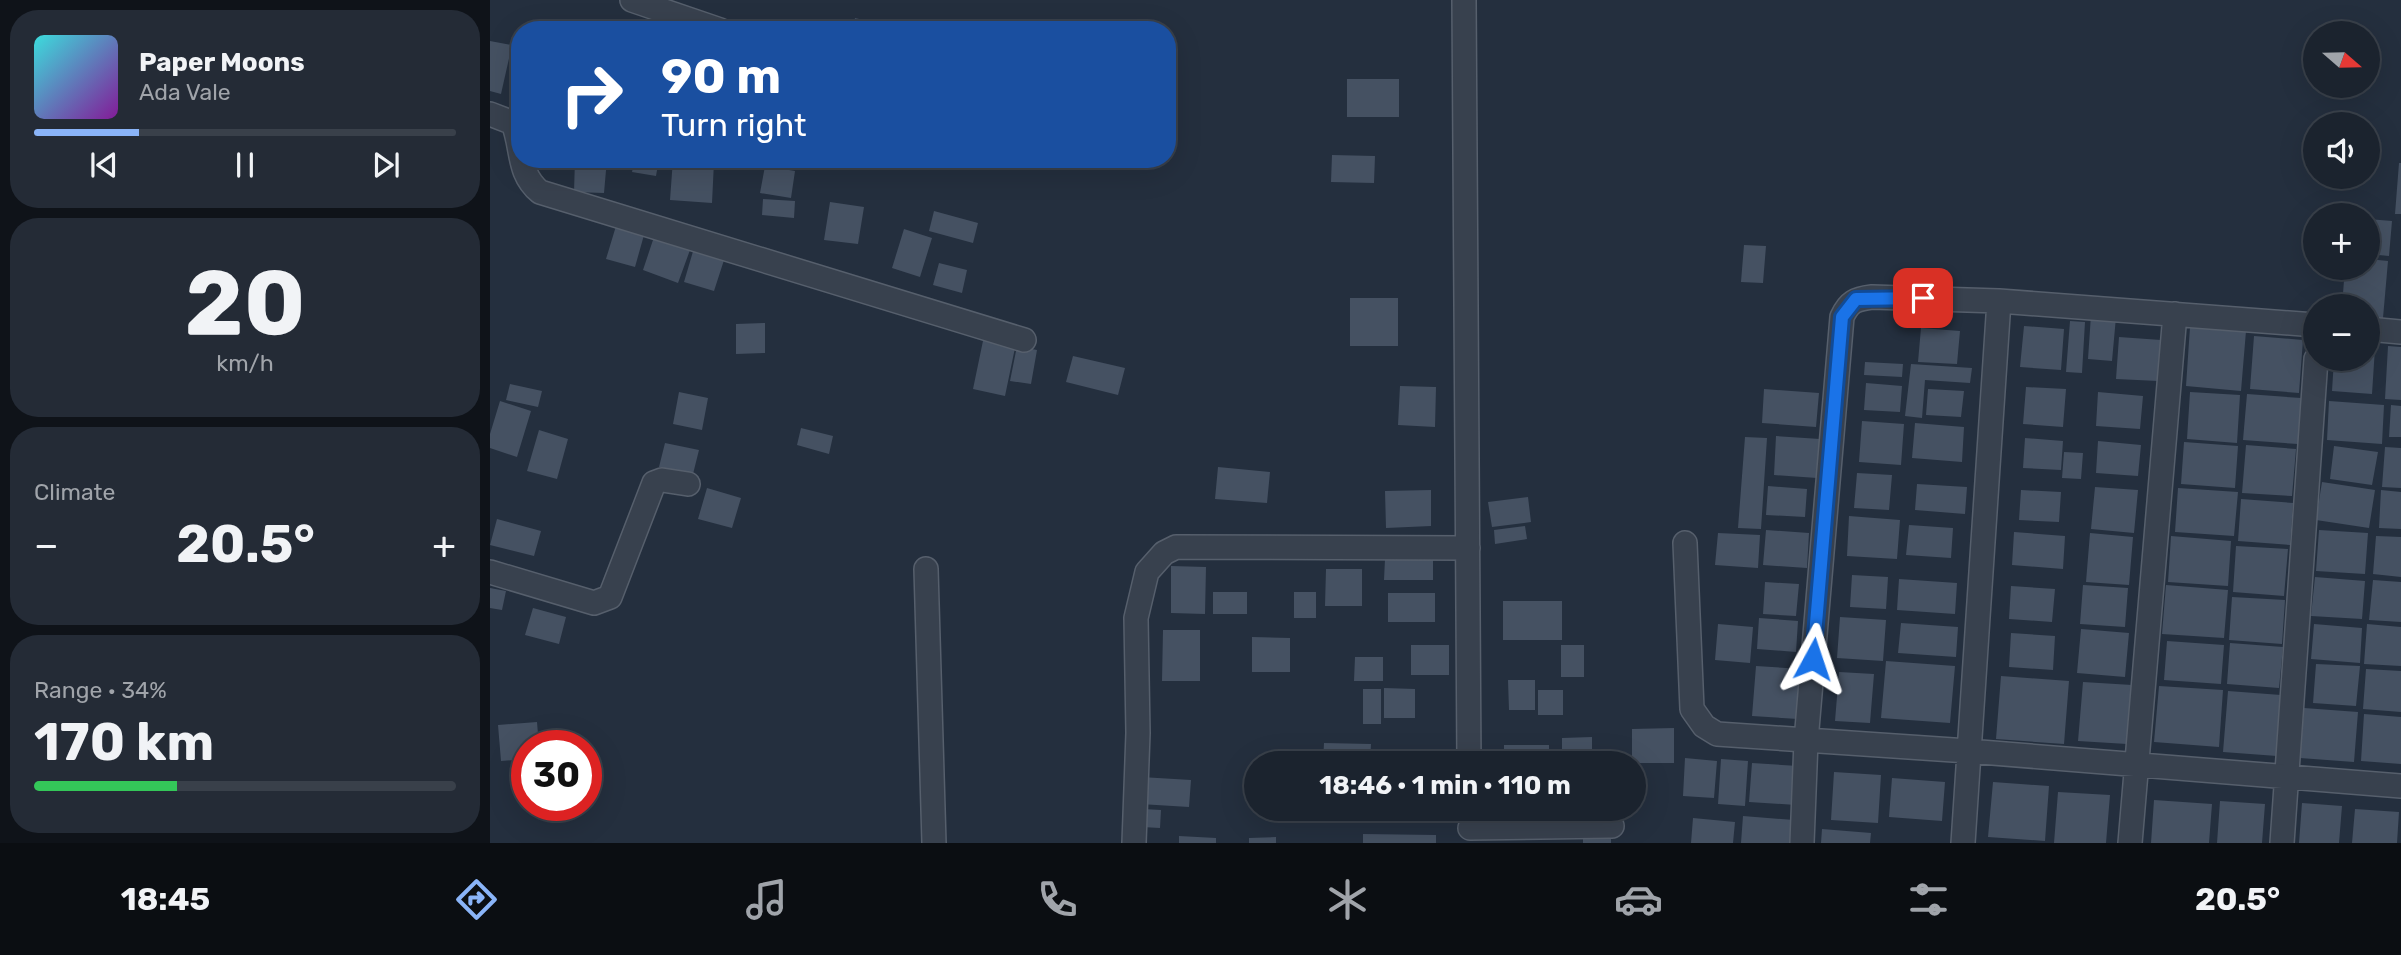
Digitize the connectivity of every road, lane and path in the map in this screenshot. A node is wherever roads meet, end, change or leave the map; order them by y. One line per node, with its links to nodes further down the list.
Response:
1 (632, 0): 3 (street)
2 (1464, 0): 16 (street)
3 (694, 21)
4 (490, 114): 5 (street)
5 (511, 122)
6 (523, 168): 12 (street)
7 (1999, 301): 8 (street); 19 (street); 21 (street)
8 (2175, 314): 9 (street); 22 (street)
9 (2303, 324)
10 (2380, 330): 11 (street)
11 (2401, 332)
12 (1024, 340)
13 (2315, 371): 23 (street)
14 (688, 484): 18 (street)
15 (1685, 543): 19 (street)
16 (1468, 548): 20 (street); 28 (street)
17 (926, 569): 27 (street)
18 (490, 572)
19 (1806, 741): 21 (street); 29 (street)
20 (1469, 751)
21 (1968, 751): 22 (street); 30 (street)
22 (2135, 764): 23 (street); 31 (street)
23 (2287, 777): 24 (street); 32 (street)
24 (2401, 786)
25 (1612, 826): 26 (street)
26 (1470, 827)
27 (934, 843)
28 (1134, 843)
29 (1802, 843)
30 (1963, 843)
31 (2130, 843)
32 (2283, 843)

